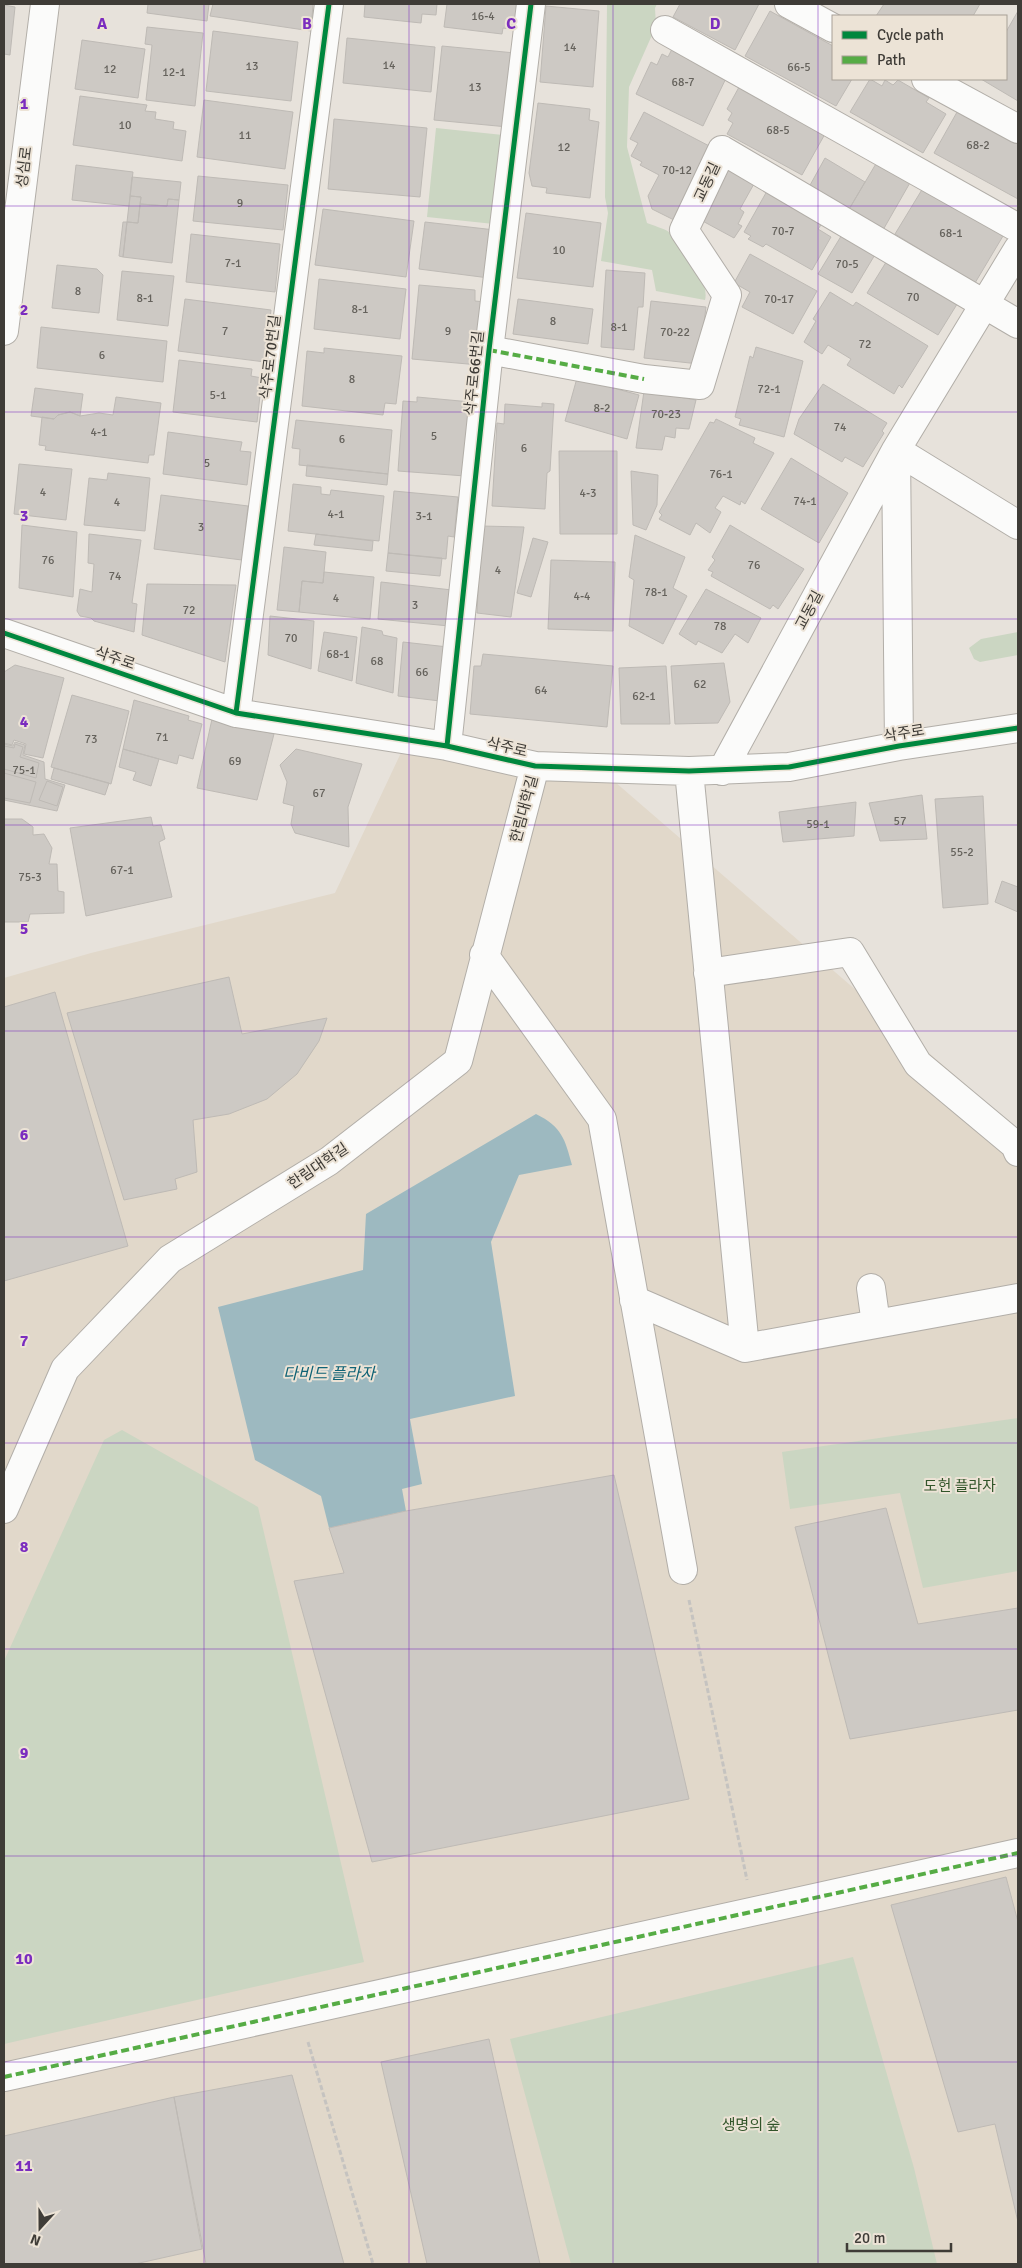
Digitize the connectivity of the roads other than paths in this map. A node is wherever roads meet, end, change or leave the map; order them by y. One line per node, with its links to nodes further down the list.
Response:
1 (45, 4): 13 (street, 성심로)
2 (329, 4): 19 (street, 삭주로70번길)
3 (531, 4): 14 (street, 삭주로66번길)
4 (789, 4): 5 (street)
5 (832, 27)
6 (665, 30): 9 (street)
7 (928, 80): 8 (street)
8 (1018, 129)
9 (1018, 228)
10 (1018, 249): 11 (street, 교동길)
11 (985, 305): 12 (street, 교동길); 15 (street, 교동길); 16 (street, 교동길)
12 (1018, 324)
13 (4, 330)
14 (489, 350): 15 (street, 삭주로66번길); 21 (street, 삭주로66번길)
15 (644, 379)
16 (896, 450): 17 (street); 22 (street); 25 (street, 교동길)
17 (1018, 525)
18 (4, 632): 19 (street, 삭주로)
19 (236, 713): 21 (street, 삭주로)
20 (1018, 728): 22 (street, 삭주로)
21 (447, 746): 23 (street, 삭주로)
22 (899, 746): 25 (street, 삭주로)
23 (535, 766): 24 (street, 삭주로); 26 (street, 한림대학길)
24 (688, 771): 25 (street, 삭주로); 27 (street)
25 (722, 771)
26 (484, 955): 31 (street); 34 (street, 한림대학길)
27 (708, 973): 28 (street); 33 (street)
28 (1018, 1152)
29 (871, 1288): 32 (street)
30 (1018, 1298): 32 (street)
31 (634, 1300): 33 (street); 35 (street)
32 (876, 1324): 33 (street)
33 (745, 1348)
34 (4, 1508)
35 (683, 1570)
36 (1018, 1853): 37 (street)
37 (4, 2077)

